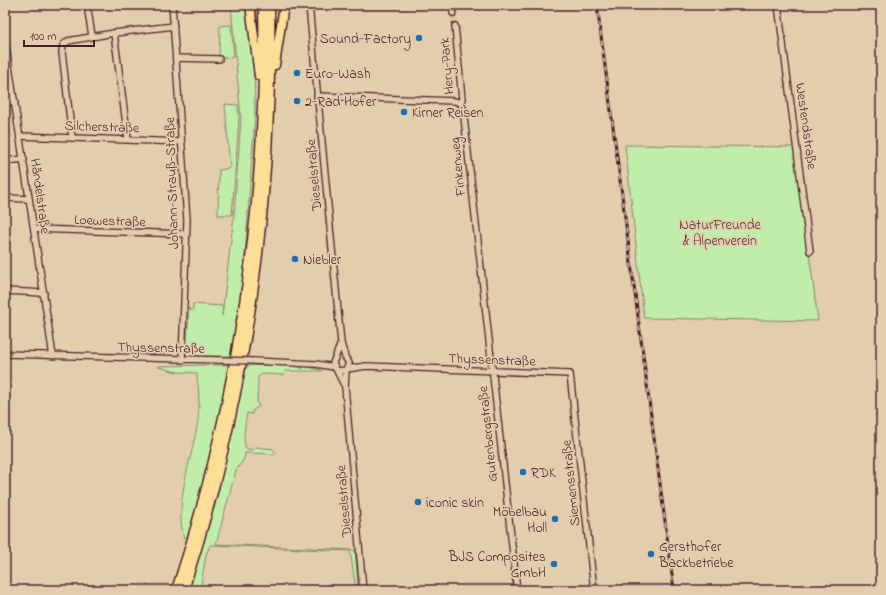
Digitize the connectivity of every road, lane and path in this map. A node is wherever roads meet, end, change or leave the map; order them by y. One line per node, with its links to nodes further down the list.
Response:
1 (88, 5): 14 (street)
2 (172, 5): 11 (street, Johann-Strauß-Straße)
3 (250, 5): 22 (highway)
4 (263, 5): 22 (highway)
5 (270, 5): 18 (highway)
6 (284, 5): 18 (highway)
7 (309, 5): 19 (street, Dieselstraße)
8 (453, 5): 10 (street)
9 (778, 5): 34 (street, Westendstraße)
10 (454, 13)
11 (174, 26): 13 (street); 16 (street, Johann-Strauß-Straße)
12 (455, 26): 23 (street, Hery-Park)
13 (114, 32): 14 (street); 26 (street)
14 (92, 36): 25 (street)
15 (5, 40): 20 (street, Händelstraße)
16 (176, 58): 17 (street); 27 (street, Johann-Strauß-Straße)
17 (220, 59)
18 (271, 85): 51 (highway)
19 (317, 96): 23 (street); 37 (street, Dieselstraße)
20 (15, 101): 21 (street); 24 (street, Händelstraße)
21 (5, 103)
22 (262, 103): 50 (highway)
23 (460, 103): 47 (street, Finkenweg)
24 (20, 136): 25 (street, Silcherstraße); 28 (street, Händelstraße)
25 (72, 137): 26 (street, Silcherstraße)
26 (128, 139): 27 (street, Silcherstraße)
27 (182, 142): 33 (street, Johann-Strauß-Straße)
28 (24, 159): 29 (street); 31 (street, Händelstraße)
29 (5, 161)
30 (5, 198): 31 (street)
31 (29, 199): 32 (street, Händelstraße)
32 (34, 229): 33 (street, Loewestraße); 36 (street, Händelstraße)
33 (186, 234): 42 (street, Johann-Strauß-Straße)
34 (810, 251)
35 (5, 291): 36 (street)
36 (44, 293): 39 (street, Händelstraße)
37 (341, 343): 40 (street, Dieselstraße); 41 (street, Dieselstraße)
38 (5, 354): 39 (street, Thyssenstraße)
39 (53, 356): 42 (street, Thyssenstraße)
40 (336, 358): 41 (street); 43 (street, Thyssenstraße); 45 (street, Dieselstraße)
41 (347, 359): 44 (street, Thyssenstraße); 46 (street, Dieselstraße)
42 (182, 360): 43 (street, Thyssenstraße, bridge)
43 (316, 364): 45 (street, Thyssenstraße)
44 (366, 366): 46 (street, Thyssenstraße); 47 (street, Thyssenstraße)
45 (336, 369): 46 (street); 49 (street, Dieselstraße)
46 (347, 370): 49 (street, Dieselstraße)
47 (492, 370): 48 (street, Thyssenstraße); 53 (street, Gutenbergstraße)
48 (570, 374): 54 (street, Siemensstraße)
49 (345, 387): 52 (street, Dieselstraße)
50 (176, 590)
51 (184, 590)
52 (364, 590)
53 (517, 590)
54 (594, 590)

